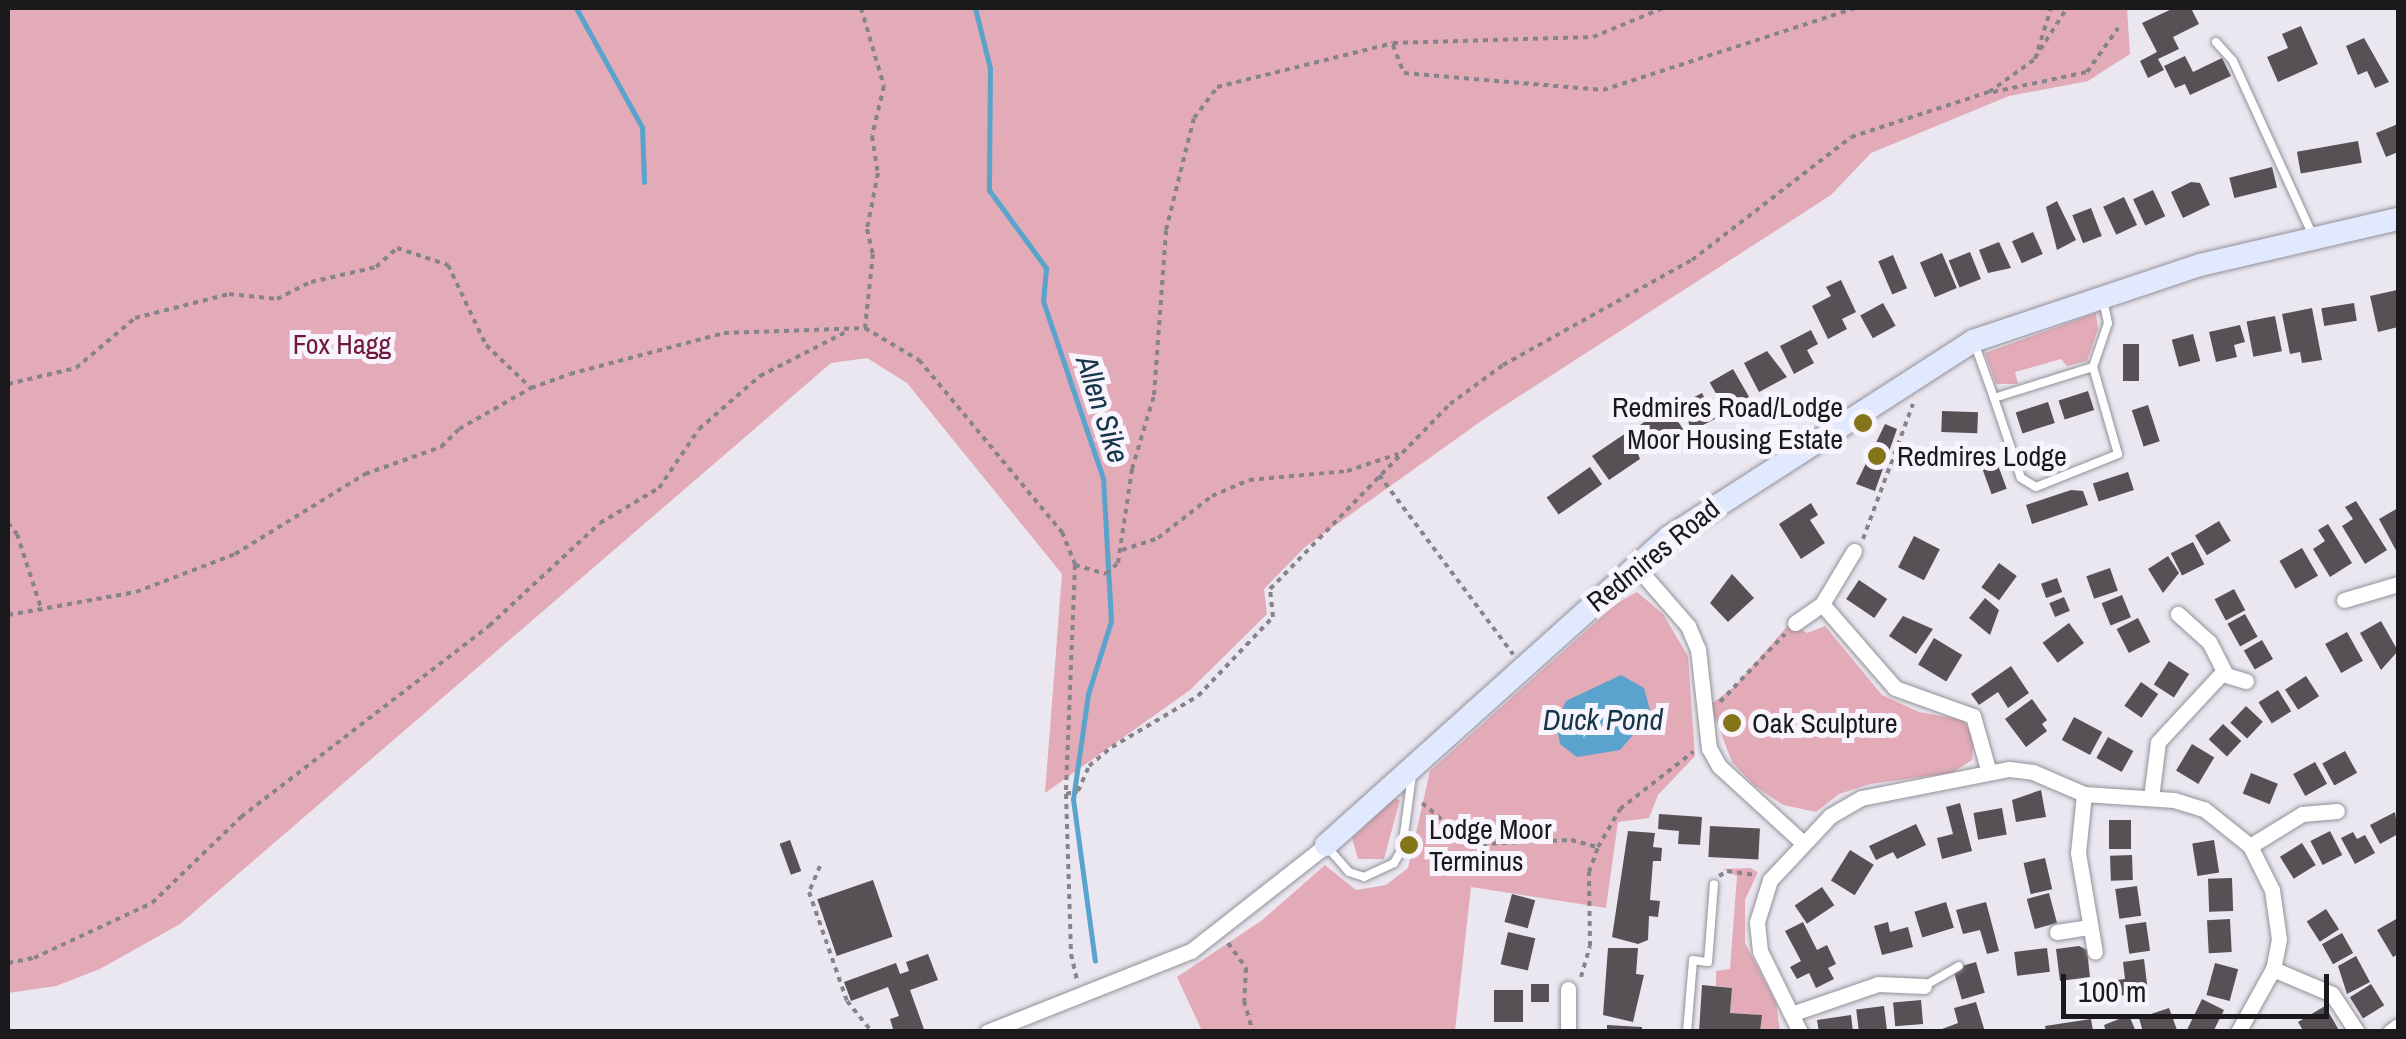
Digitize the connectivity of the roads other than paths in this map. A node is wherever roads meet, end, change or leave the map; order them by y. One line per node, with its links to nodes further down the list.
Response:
1 (2216, 42): 3 (lane)
2 (2398, 219): 3 (street, Redmires Road)
3 (2313, 236): 4 (street, Redmires Road)
4 (2102, 295): 5 (street, Redmires Road); 6 (lane)
5 (1973, 341): 7 (lane); 9 (street, Redmires Road)
6 (2093, 367): 7 (lane); 7 (lane)
7 (1994, 398)
8 (1854, 551): 12 (street)
9 (1635, 564): 18 (street, Redmires Road); 22 (street)
10 (2398, 584): 11 (street)
11 (2344, 600)
12 (1822, 604): 14 (street); 17 (street)
13 (2178, 614): 15 (street)
14 (1795, 623)
15 (2223, 674): 16 (street); 20 (street)
16 (2246, 681)
17 (1988, 770): 19 (street); 22 (street)
18 (1412, 776): 23 (street, Redmires Road); 23 (lane)
19 (2084, 794): 20 (street); 26 (street)
20 (2151, 798): 24 (street)
21 (2337, 812): 24 (street)
22 (1803, 843): 33 (street)
23 (1326, 845): 35 (street, Redmires Road)
24 (2250, 846): 30 (street)
25 (1714, 884): 37 (lane)
26 (2090, 927): 27 (street); 28 (street)
27 (2057, 932)
28 (2095, 952)
29 (1959, 966): 31 (lane)
30 (2272, 970): 39 (street); 40 (street)
31 (1924, 986): 33 (street)
32 (1568, 989): 36 (street)
33 (1794, 1012): 38 (street)
34 (2398, 1026): 41 (street)
35 (987, 1032)
36 (1568, 1032)
37 (1687, 1032)
38 (1800, 1032)
39 (2238, 1032)
40 (2357, 1032)
41 (2390, 1032)

